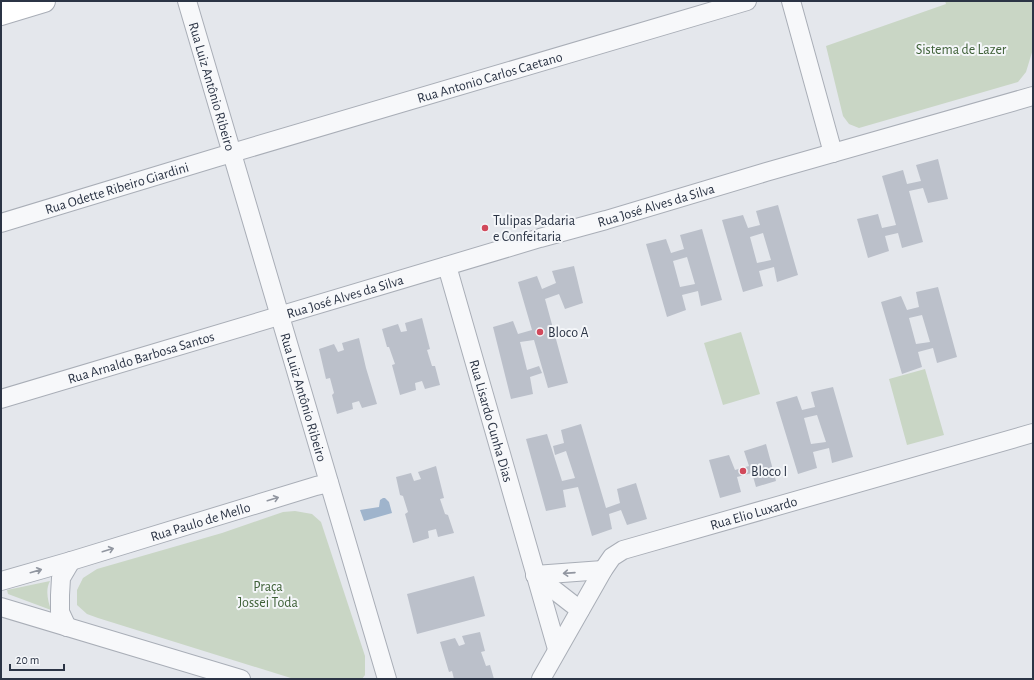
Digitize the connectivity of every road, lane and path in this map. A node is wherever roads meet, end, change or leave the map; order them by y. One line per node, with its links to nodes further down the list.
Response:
1 (44, 1): 5 (street)
2 (187, 1): 7 (street, Rua Luiz Antônio Ribeiro)
3 (747, 1): 7 (street, Rua Antonio Carlos Caetano)
4 (790, 1): 8 (street)
5 (1, 14)
6 (1033, 96): 8 (street, Rua José Alves da Silva)
7 (232, 153): 9 (street, Rua Odette Ribeiro Giardini); 11 (street, Rua Luiz Antônio Ribeiro)
8 (833, 153): 10 (street, Rua José Alves da Silva)
9 (1, 223)
10 (447, 266): 11 (street, Rua José Alves da Silva); 17 (street, Rua Lisardo Cunha Dias)
11 (280, 316): 12 (street, Rua Arnaldo Barbosa Santos); 14 (street, Rua Luiz Antônio Ribeiro)
12 (1, 399)
13 (1033, 433): 16 (street, Rua Elio Luxardo)
14 (329, 483): 15 (street, Rua Paulo de Mello, one-way to 14); 24 (street, Rua Luiz Antônio Ribeiro)
15 (71, 561): 18 (street, Rua Paulo de Mello, one-way to 15); 21 (street)
16 (603, 570): 17 (street, one-way to 17); 20 (street, Rua Elio Luxardo)
17 (535, 575): 20 (street); 22 (street, Rua Lisardo Cunha Dias)
18 (1, 581)
19 (1, 607): 21 (street)
20 (580, 610): 22 (street, Rua Elio Luxardo)
21 (67, 627): 23 (street)
22 (557, 649): 25 (street, Rua Elio Luxardo)
23 (241, 679)
24 (387, 679)
25 (541, 679)

